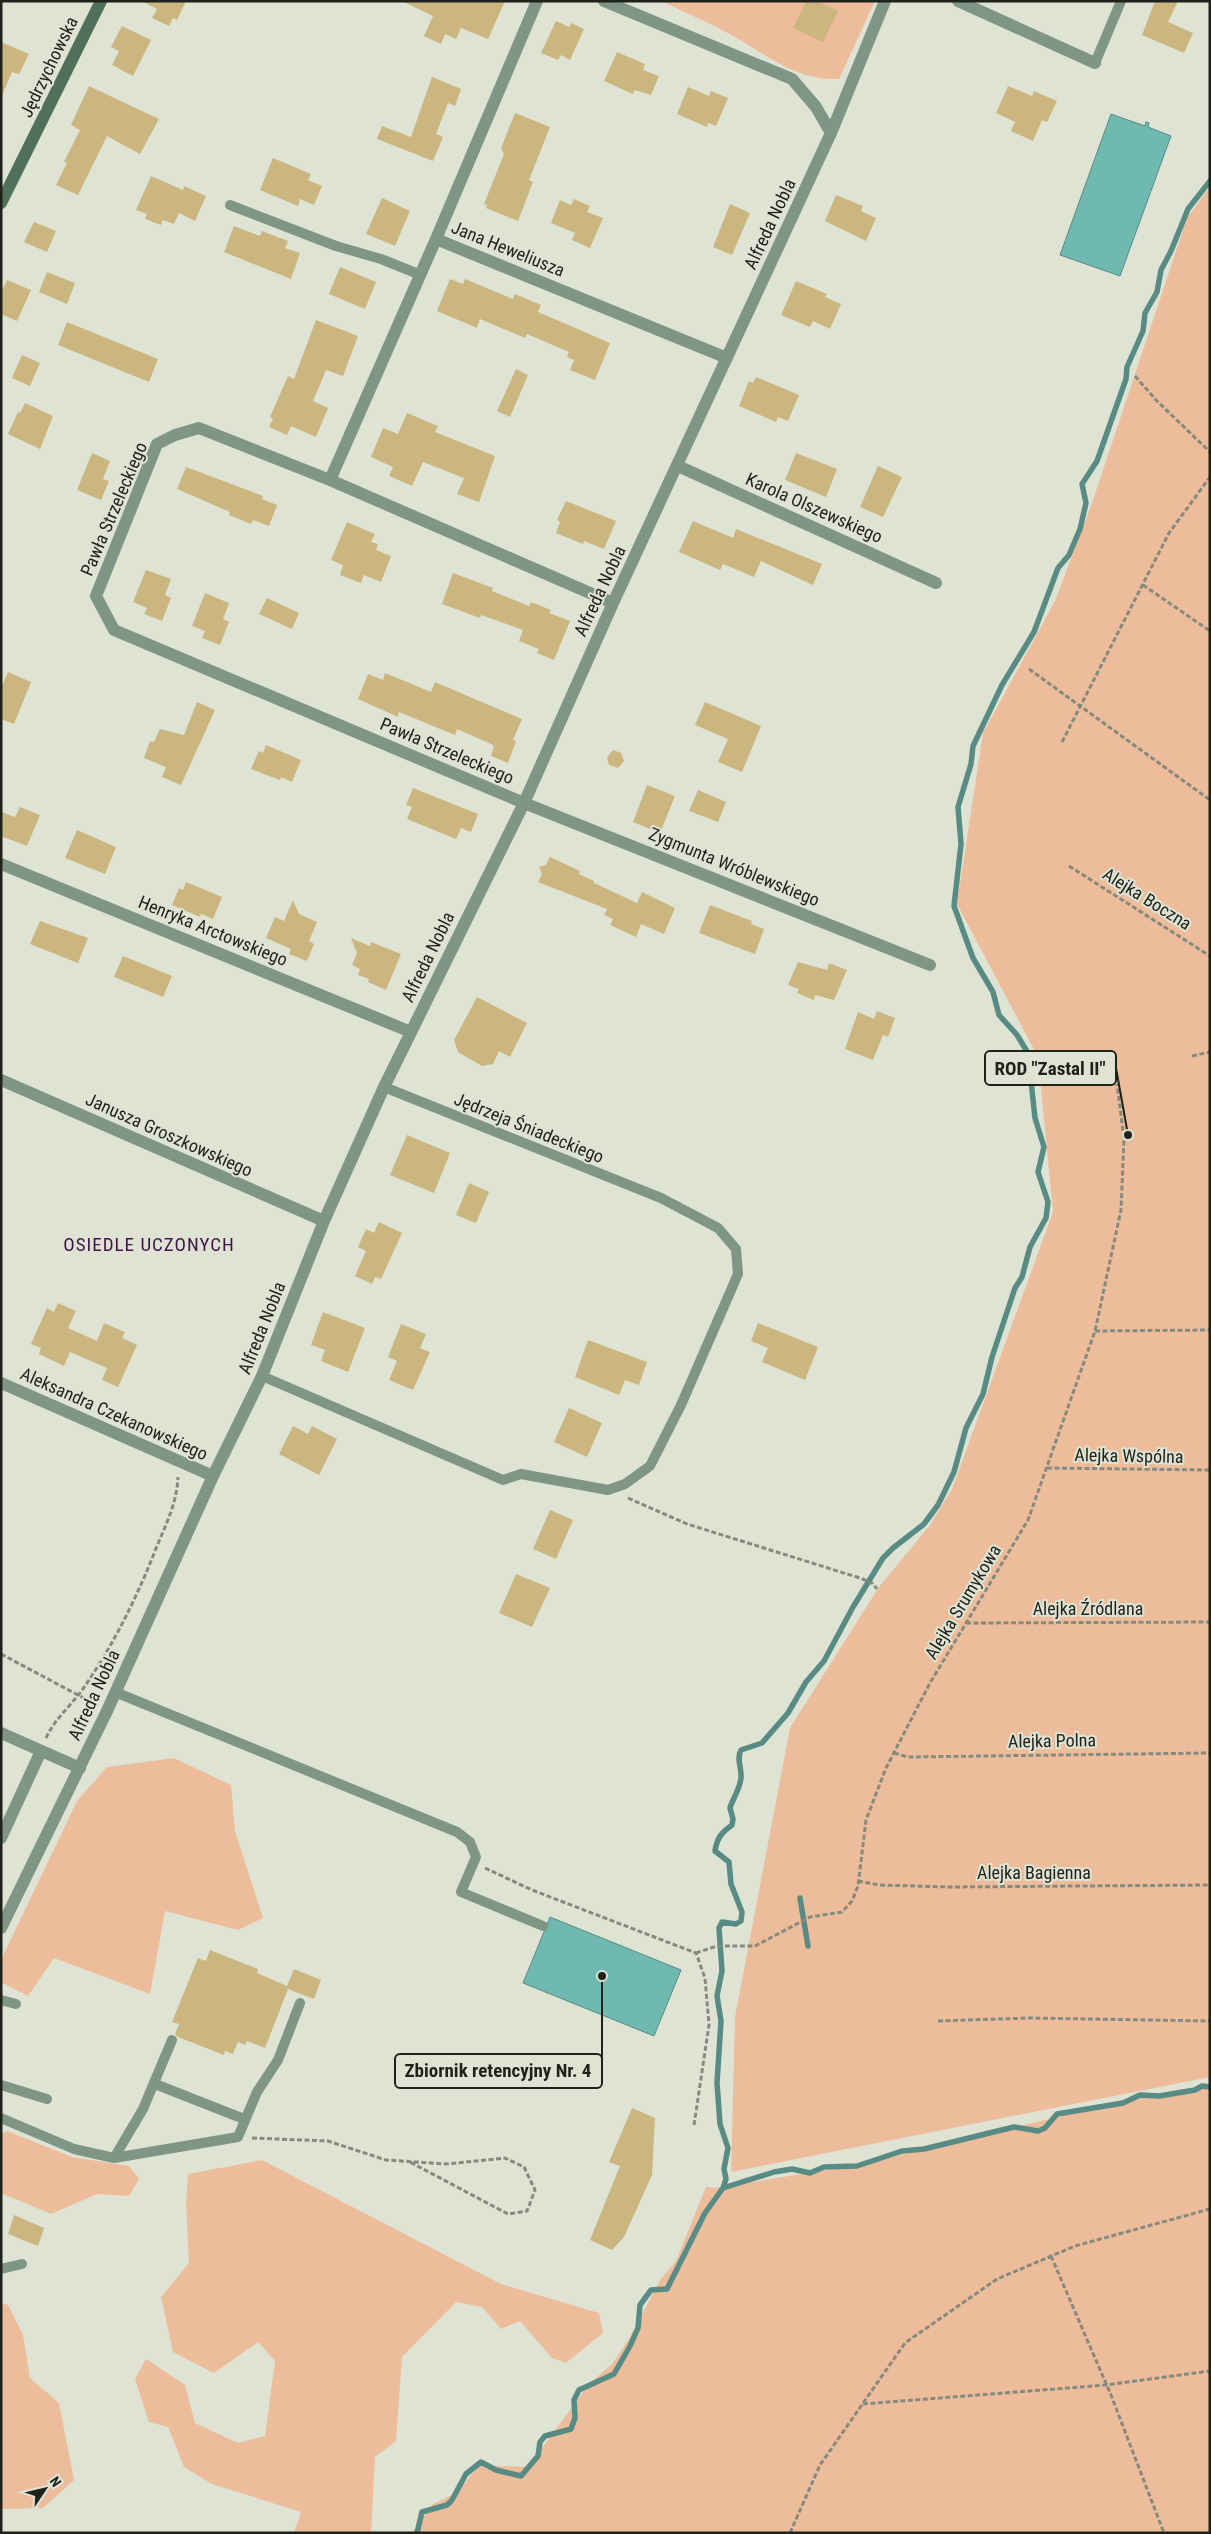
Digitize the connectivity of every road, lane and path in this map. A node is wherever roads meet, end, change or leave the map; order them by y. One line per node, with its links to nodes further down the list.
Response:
1 (101, 1): 9 (main road, Jędrzychowska)
2 (537, 1): 11 (street)
3 (604, 1): 8 (street)
4 (885, 1): 8 (street, Alfreda Nobla)
5 (958, 1): 7 (street)
6 (1122, 1): 7 (lane)
7 (1094, 63)
8 (831, 133): 13 (street, Alfreda Nobla)
9 (1, 203)
10 (230, 205): 12 (lane)
11 (436, 239): 12 (street, Jana Heweliusza); 13 (street, Jana Heweliusza)
12 (420, 275): 18 (street, Jana Heweliusza)
13 (727, 358): 16 (street, Alfreda Nobla)
14 (1135, 376): 15 (path)
15 (1210, 452)
16 (678, 466): 19 (street, Karola Olszewskiego); 21 (street, Alfreda Nobla)
17 (1210, 477): 20 (path)
18 (330, 480): 21 (street, Pawła Strzeleckiego); 27 (street, Pawła Strzeleckiego)
19 (936, 583)
20 (1142, 585): 22 (path); 24 (path)
21 (613, 604): 27 (street, Alfreda Nobla)
22 (1210, 631)
23 (1029, 669): 24 (path)
24 (1080, 708): 25 (path); 26 (path)
25 (1062, 742)
26 (1210, 800)
27 (524, 803): 31 (street, Zygmunta Wróblewskiego); 32 (street, Alfreda Nobla)
28 (1, 864): 32 (street, Henryka Arctowskiego)
29 (1069, 866): 30 (path, Alejka Boczna)
30 (1210, 956)
31 (930, 965)
32 (411, 1032): 37 (street, Alfreda Nobla)
33 (1210, 1052): 34 (path)
34 (1192, 1056)
35 (1, 1080): 38 (street, Janusza Groszkowskiego)
36 (1117, 1084): 40 (path, Alejka Srumykowa)
37 (384, 1087): 38 (street, Alfreda Nobla); 47 (lane, Jędrzeja Śniadeckiego)
38 (324, 1221): 41 (street, Alfreda Nobla)
39 (1210, 1330): 40 (path)
40 (1095, 1331): 44 (path, Alejka Srumykowa)
41 (262, 1376): 46 (street, Alfreda Nobla); 47 (lane)
42 (1, 1383): 43 (street, Aleksandra Czekanowskiego)
43 (179, 1461): 46 (street, Aleksandra Czekanowskiego); 53 (path)
44 (1047, 1468): 45 (path, Alejka Wspólna); 50 (path, Alejka Srumykowa)
45 (1210, 1470)
46 (214, 1476): 52 (street, Alfreda Nobla)
47 (608, 1490): 48 (path)
48 (878, 1589)
49 (1210, 1622): 50 (path, Alejka Źródlana)
50 (966, 1623): 57 (path, Alejka Srumykowa)
51 (1, 1654): 53 (path)
52 (115, 1692): 54 (street, Alfreda Nobla); 61 (lane)
53 (80, 1694): 54 (path); 56 (path)
54 (107, 1711): 59 (street, Alfreda Nobla)
55 (1, 1733): 56 (street)
56 (41, 1751): 59 (street); 60 (street)
57 (894, 1753): 58 (path, Alejka Polna); 62 (path, Alejka Srumykowa)
58 (1210, 1754)
59 (80, 1768): 65 (street, Alfreda Nobla)
60 (1, 1838)
61 (473, 1863): 64 (lane); 66 (path)
62 (858, 1881): 63 (path, Alejka Bagienna); 66 (path, Alejka Srumykowa)
63 (1210, 1885)
64 (543, 1926)
65 (1, 1928)
66 (696, 1952): 78 (path)
67 (1, 2000): 69 (lane)
68 (300, 2003): 77 (lane)
69 (16, 2004)
70 (938, 2021): 71 (path)
71 (1210, 2021)
72 (172, 2040): 73 (lane)
73 (155, 2084): 77 (lane); 80 (lane)
74 (1, 2086): 75 (lane)
75 (47, 2099)
76 (1, 2118): 80 (lane)
77 (244, 2119): 79 (lane)
78 (694, 2125)
79 (238, 2137): 80 (lane); 81 (path)
80 (114, 2158)
81 (408, 2162)
82 (1210, 2210): 83 (path)
83 (1051, 2256): 87 (path); 88 (path)
84 (22, 2264): 85 (lane)
85 (1, 2269)
86 (1210, 2371): 87 (path)
87 (1106, 2384): 88 (path); 90 (path)
88 (862, 2404): 89 (path)
89 (790, 2533)
90 (1164, 2533)

